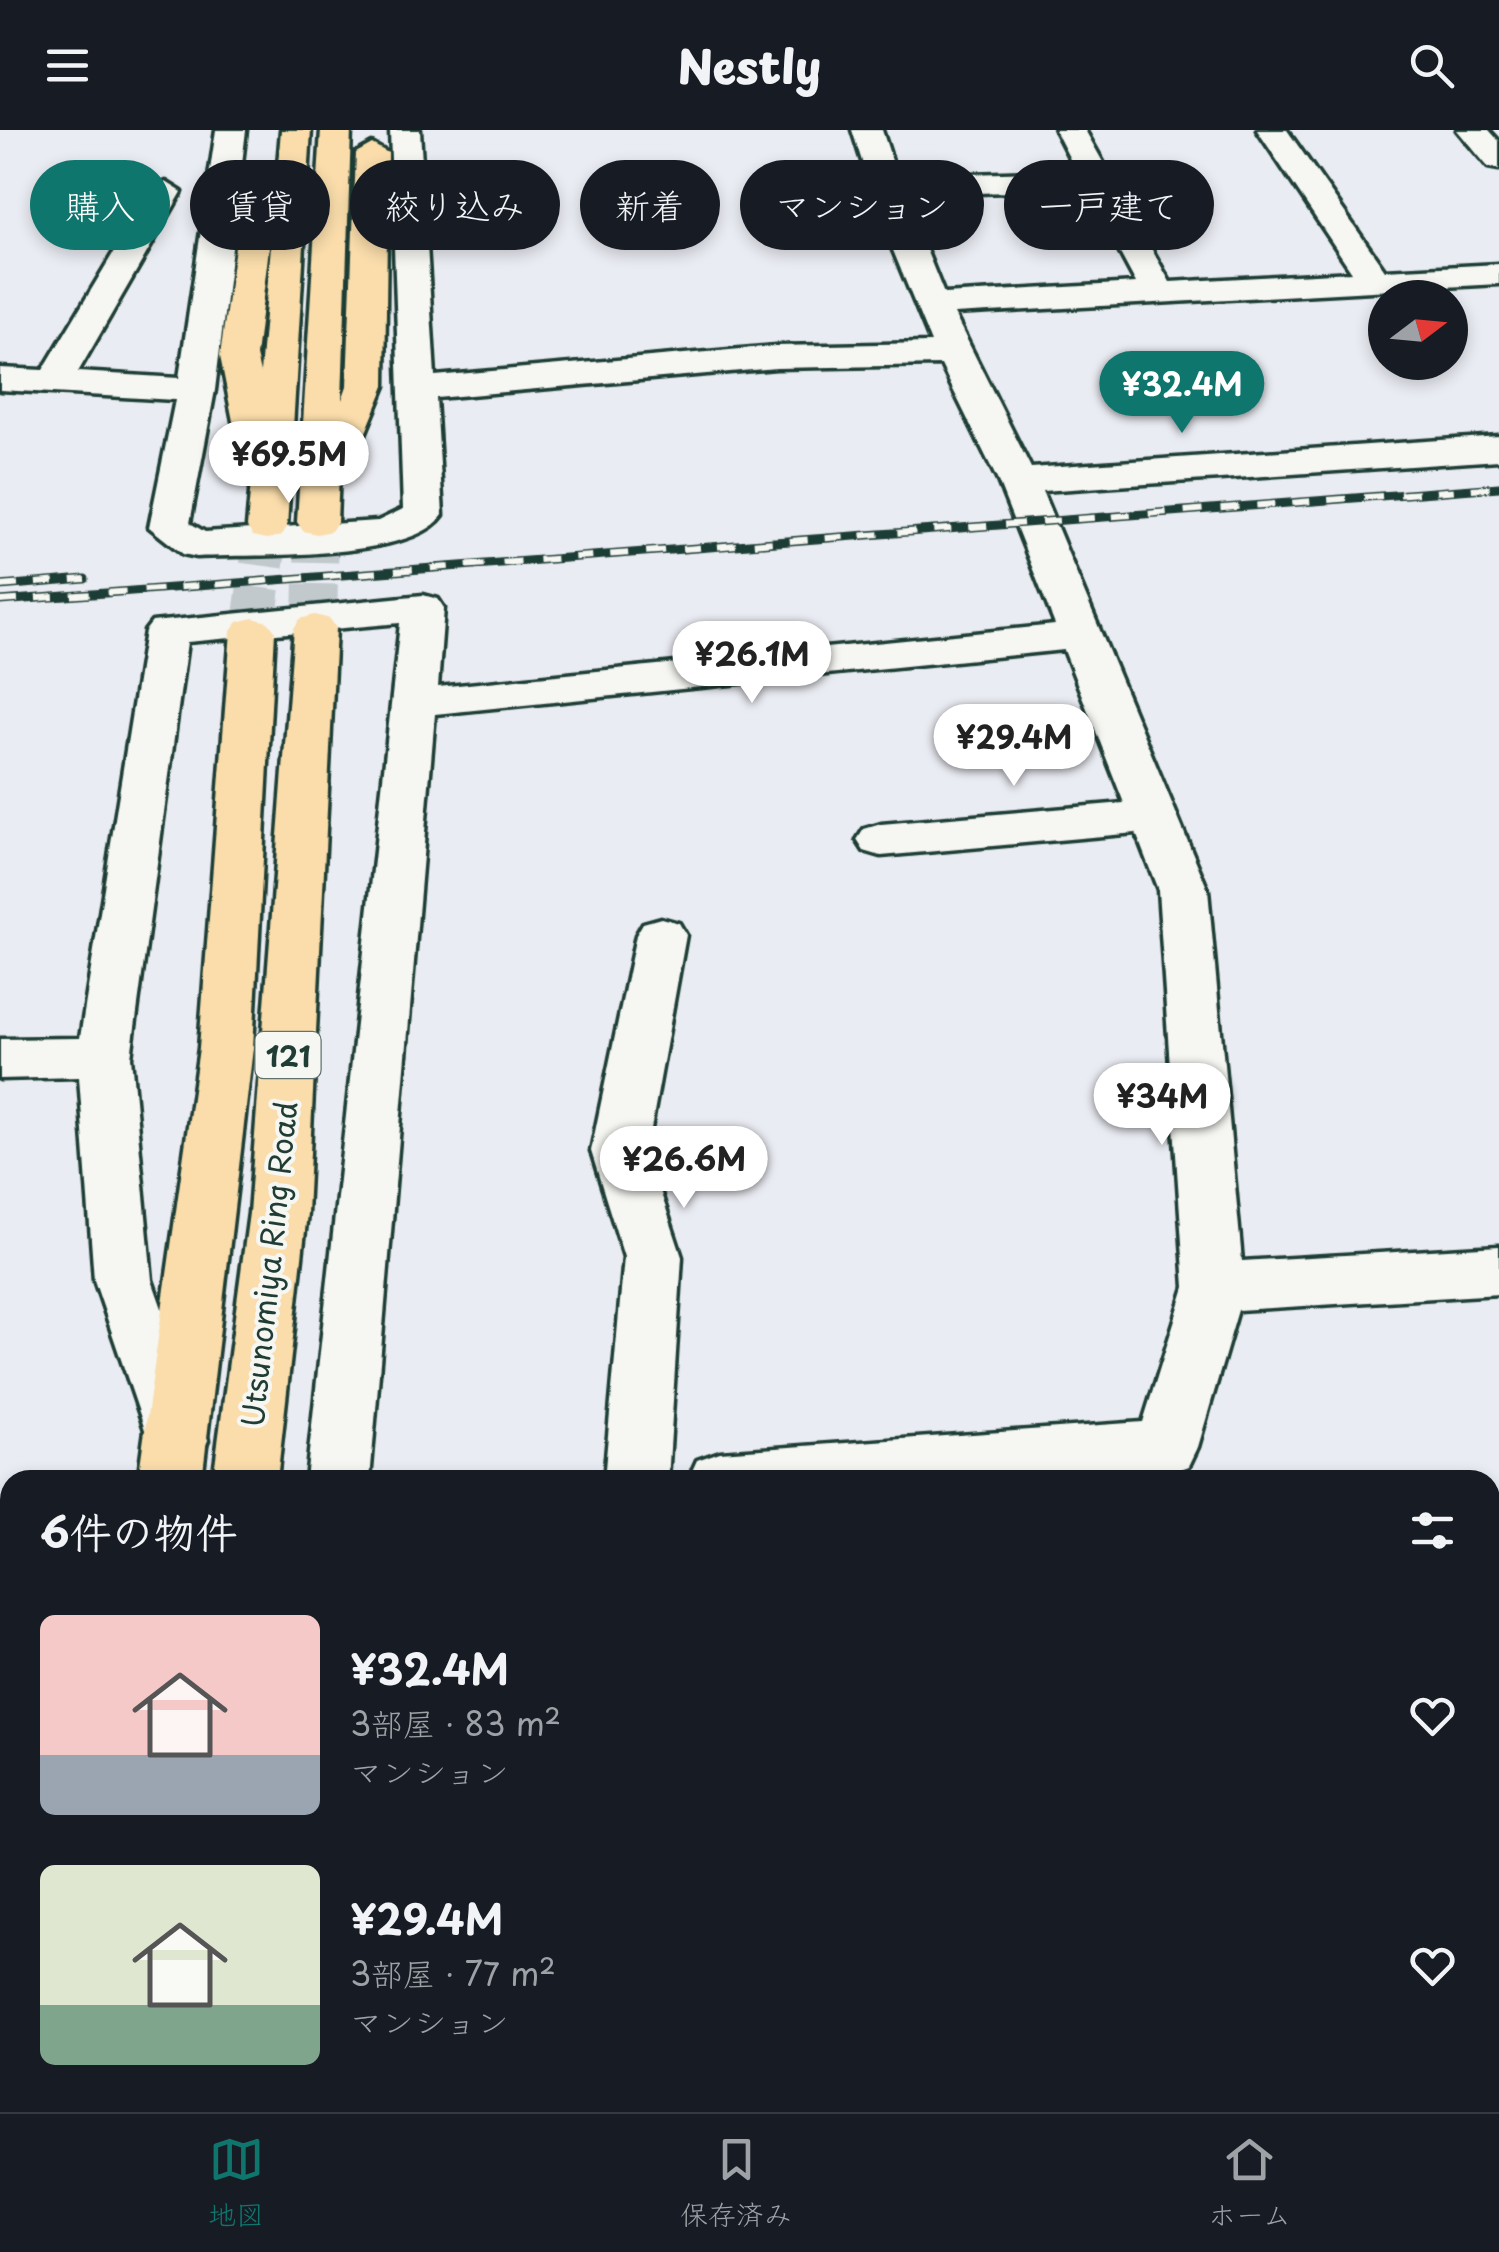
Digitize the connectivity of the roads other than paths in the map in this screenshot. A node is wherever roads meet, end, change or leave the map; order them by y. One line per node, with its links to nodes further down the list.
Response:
1 (231, 130): 27 (street)
2 (266, 130): 3 (highway)
3 (296, 130)
4 (336, 130): 5 (highway)
5 (372, 130)
6 (406, 130): 26 (street)
7 (868, 130): 11 (street)
8 (1070, 130): 12 (street)
9 (1272, 130): 18 (street)
10 (1472, 130): 13 (street)
11 (877, 160)
12 (1086, 160)
13 (1499, 160)
14 (132, 250): 25 (street)
15 (910, 250): 22 (street)
16 (1135, 250): 21 (street)
17 (1499, 274): 19 (street)
18 (1374, 280)
19 (1393, 280)
20 (1368, 281): 21 (street)
21 (1158, 292): 22 (street)
22 (932, 305): 23 (street)
23 (952, 354): 26 (street); 29 (street)
24 (0, 379): 25 (street)
25 (54, 382): 27 (street)
26 (420, 388): 27 (street)
27 (196, 390)
28 (1499, 448): 29 (street)
29 (1018, 481): 32 (street)
30 (316, 628): 42 (highway, Utsunomiya Ring Road / 121)
31 (253, 631): 41 (highway, 121)
32 (1083, 635): 33 (street); 34 (street)
33 (413, 703): 37 (street); 43 (street)
34 (1154, 816): 35 (street); 40 (street)
35 (881, 840)
36 (660, 935): 44 (street)
37 (104, 1057): 38 (street); 41 (street)
38 (0, 1059)
39 (1499, 1270): 40 (street)
40 (1216, 1287): 45 (street)
41 (174, 1460)
42 (246, 1470)
43 (339, 1470)
44 (637, 1470)
45 (855, 1470)

